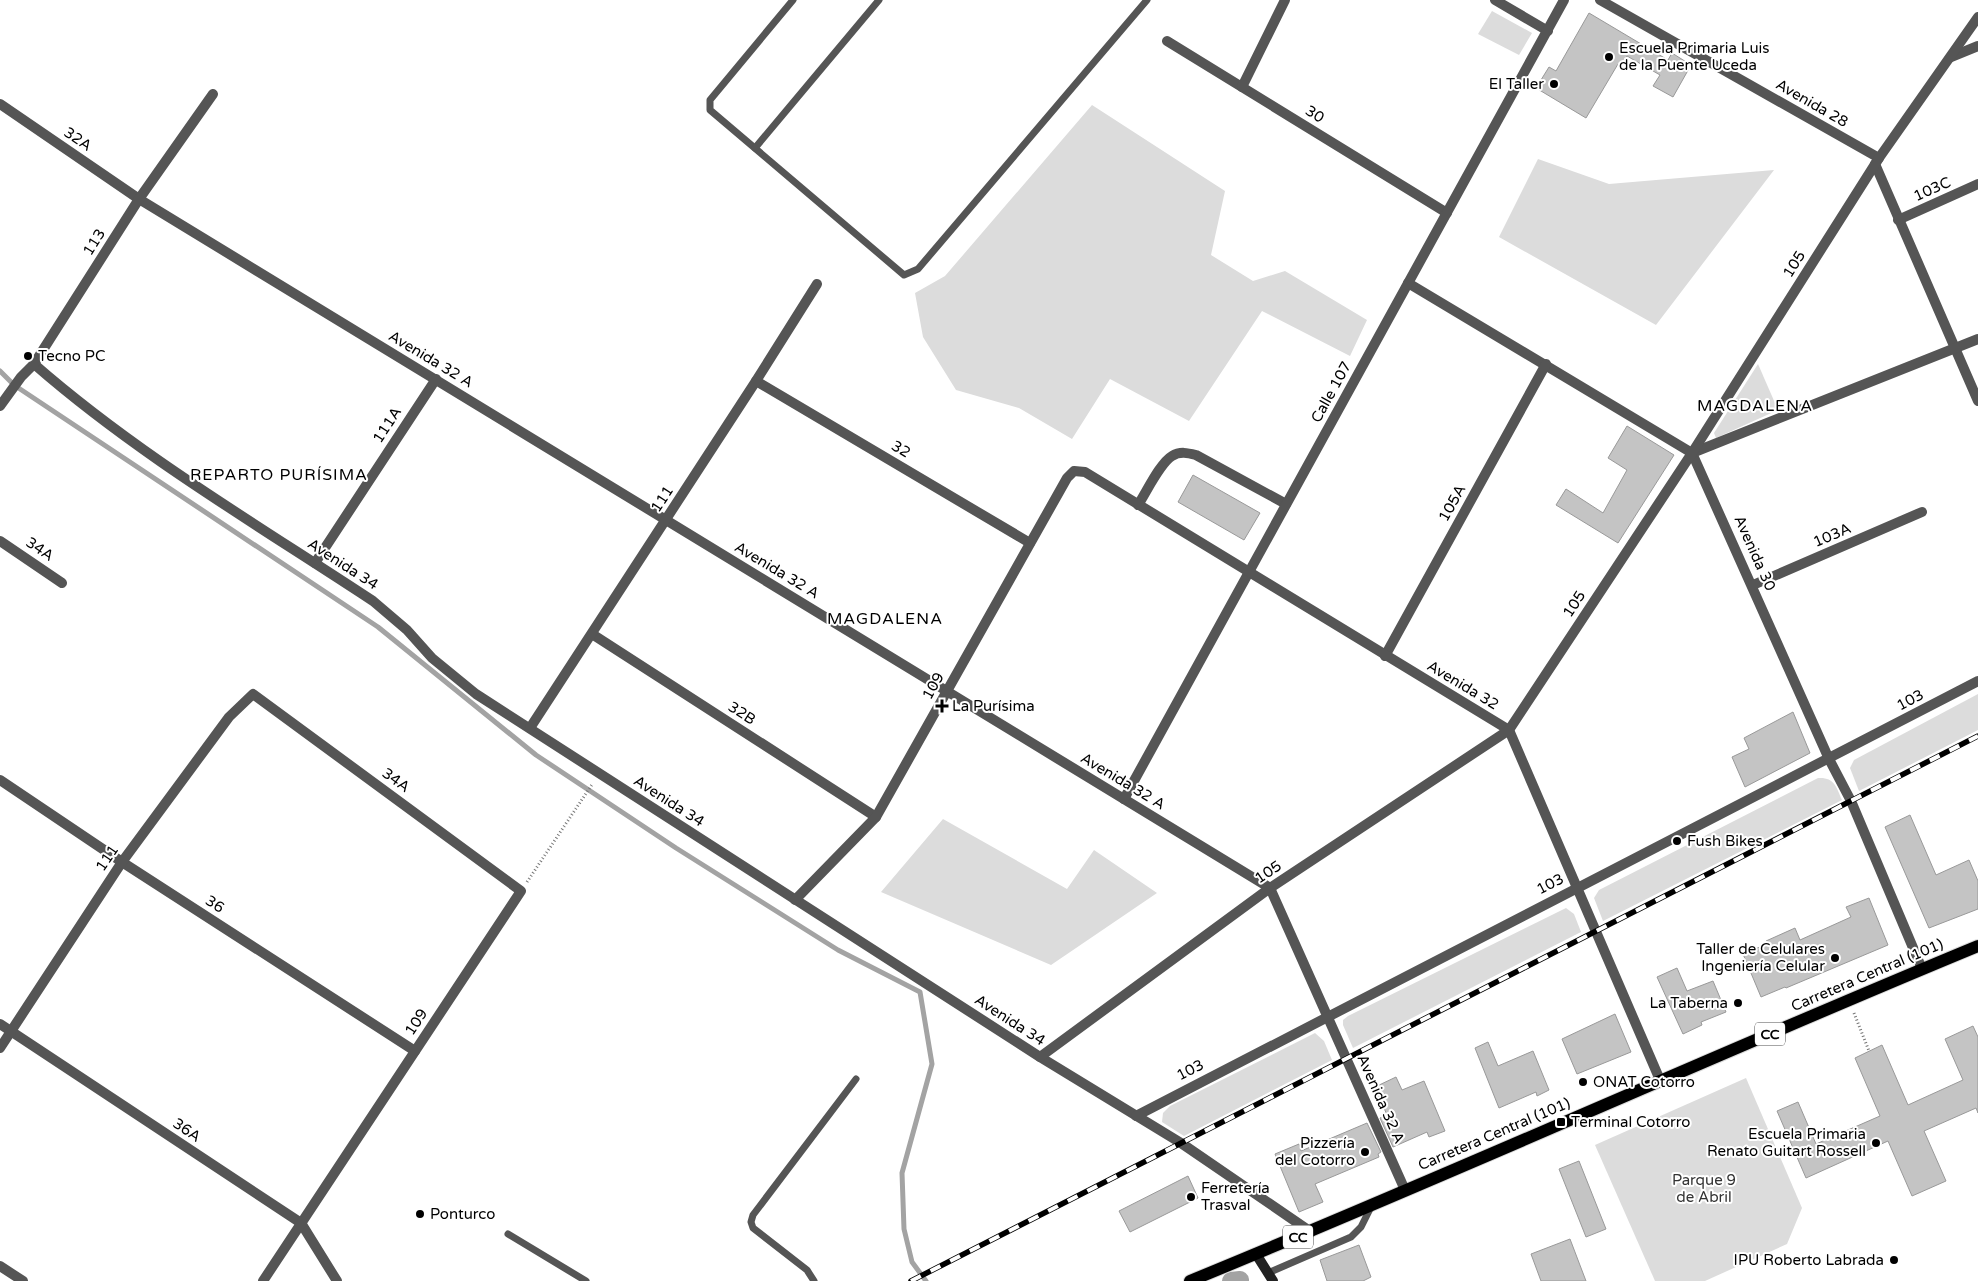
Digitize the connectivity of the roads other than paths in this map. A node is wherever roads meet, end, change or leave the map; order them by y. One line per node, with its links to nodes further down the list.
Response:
1 (793, 0): 16 (lane)
2 (879, 0): 16 (lane)
3 (1147, 0): 16 (lane)
4 (1285, 0): 13 (street)
5 (1495, 0): 9 (street)
6 (1564, 0): 9 (street, Calle 107)
7 (1600, 0): 17 (street, Avenida 28)
8 (1978, 17): 12 (street, 105)
9 (1548, 31): 20 (street, Calle 107)
10 (1167, 41): 13 (street, 30)
11 (1978, 46): 12 (street)
12 (1952, 57): 17 (street, 105)
13 (1242, 87): 20 (street, 30)
14 (213, 94): 19 (street, 113)
15 (0, 104): 19 (street, 32A)
16 (755, 148)
17 (1877, 161): 21 (street); 32 (street, 105)
18 (1978, 184): 21 (street, 103C)
19 (139, 199): 26 (street, 113); 28 (street, Avenida 32 A)
20 (1447, 213): 22 (street, Calle 107)
21 (1898, 220): 25 (street)
22 (1408, 283): 27 (street); 34 (street, Calle 107)
23 (817, 284): 29 (street, 111)
24 (1978, 339): 25 (street)
25 (1955, 349): 30 (street); 32 (street)
26 (34, 364): 31 (street, 113); 40 (street, Avenida 34)
27 (1546, 364): 32 (street); 45 (street, 105A)
28 (436, 380): 37 (street, Avenida 32 A); 40 (street, 111A)
29 (756, 381): 37 (street, 111); 39 (street, 32)
30 (1978, 401)
31 (0, 406)
32 (1692, 453): 43 (street, Avenida 30); 50 (street, 105)
33 (1074, 472): 35 (street, Avenida 32); 39 (street, 109)
34 (1286, 504): 35 (street); 41 (street, Calle 107)
35 (1138, 505): 41 (street, Avenida 32)
36 (1922, 512): 43 (street, 103A)
37 (666, 520): 44 (street, 111); 47 (street, Avenida 32 A)
38 (0, 541): 42 (street, 34A)
39 (1030, 543): 47 (street, 109)
40 (315, 563): 49 (street, Avenida 34)
41 (1249, 572): 45 (street, Avenida 32); 53 (street, Calle 107)
42 (62, 583)
43 (1753, 585): 51 (street, Avenida 30)
44 (592, 634): 49 (street, 111); 54 (street, 32B)
45 (1385, 656): 50 (street, Avenida 32)
46 (1978, 681): 51 (street, 103)
47 (947, 691): 53 (street, Avenida 32 A); 54 (street, 109)
48 (253, 694): 55 (street, 111); 58 (street, 34A)
49 (530, 728): 59 (street, Avenida 34)
50 (1509, 730): 56 (street); 57 (street, 105)
51 (1829, 759): 56 (street, 103); 61 (street, Avenida 30)
52 (0, 780): 55 (street, 36)
53 (1124, 799): 57 (street, Avenida 32 A)
54 (876, 817): 59 (street, 109)
55 (122, 862): 64 (street, 111); 66 (street, 36)
56 (1578, 886): 62 (street, 103); 69 (street)
57 (1270, 888): 62 (street, Avenida 32 A); 67 (street, 105)
58 (521, 891): 66 (street, 109)
59 (795, 900): 67 (street, Avenida 34)
60 (1978, 946): 61 (main road, Carretera Central (101) / CC)
61 (1922, 969): 69 (main road, Carretera Central (101) / CC)
62 (1327, 1016): 70 (street, 103); 71 (street, Avenida 32 A)
63 (0, 1024): 64 (street, 36A)
64 (11, 1031): 65 (street, 111); 73 (street, 36A)
65 (0, 1048)
66 (415, 1051): 73 (street, 109)
67 (1040, 1057): 70 (street, Avenida 34)
68 (856, 1079): 83 (lane)
69 (1660, 1080): 71 (main road, Carretera Central (101) / CC)
70 (1136, 1116): 74 (street, Avenida 34)
71 (1405, 1190): 72 (main road, Carretera Central (101) / CC)
72 (1372, 1205): 74 (main road, Carretera Central (101) / CC); 78 (lane)
73 (301, 1223): 80 (street, 109); 81 (street, 36A)
74 (1311, 1232): 76 (main road, Carretera Central (101) / CC)
75 (508, 1234): 82 (lane)
76 (1256, 1254): 78 (street); 84 (main road, Carretera Central (101) / CC)
77 (0, 1266): 79 (street)
78 (1271, 1277)
79 (22, 1281)
80 (263, 1281)
81 (337, 1281)
82 (586, 1281)
83 (814, 1281)
84 (1190, 1281)

